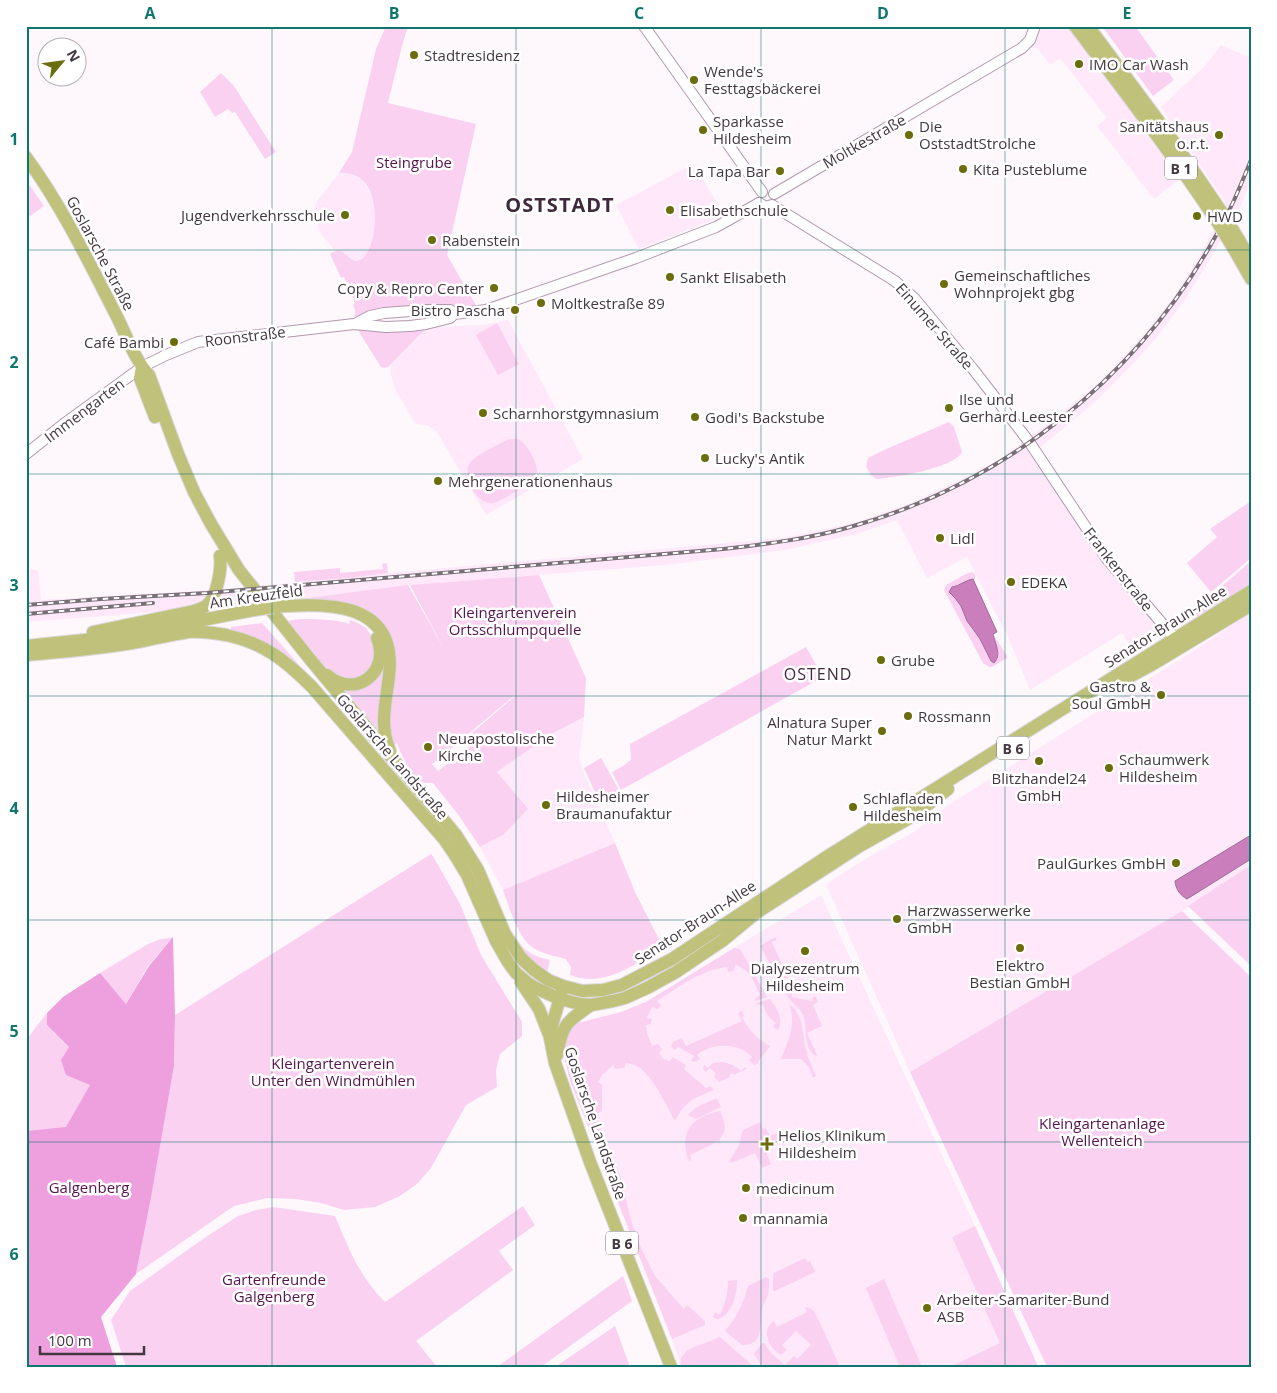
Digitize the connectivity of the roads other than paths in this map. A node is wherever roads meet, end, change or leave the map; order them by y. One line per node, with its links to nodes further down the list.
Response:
1 (644, 26): 7 (street)
2 (1035, 26): 8 (street, Moltkestraße)
3 (1075, 26): 5 (main road, B 1)
4 (1088, 26): 5 (main road, B 1)
5 (1146, 112): 11 (main road, B 1, bridge)
6 (26, 157): 16 (main road, Goslarsche Straße)
7 (762, 192): 8 (street); 9 (street)
8 (774, 194): 10 (street)
9 (760, 203): 10 (street, Einumer Straße); 14 (street)
10 (772, 205): 18 (street, Einumer Straße)
11 (1236, 245): 12 (main road, B 1); 13 (main road, B 1)
12 (1251, 261)
13 (1251, 280)
14 (454, 314): 15 (street); 15 (street)
15 (354, 324): 16 (street, Roonstraße)
16 (142, 368): 17 (street, Immengarten); 19 (main road); 23 (main road)
17 (26, 454)
18 (1044, 463): 25 (street, Frankenstraße)
19 (220, 556): 23 (main road); 26 (main road)
20 (1251, 591): 25 (main road, Senator-Braun-Allee / B 6)
21 (1251, 605): 25 (main road, Senator-Braun-Allee / B 6)
22 (256, 614): 23 (main road); 24 (main road); 26 (main road, Am Kreuzfeld)
23 (276, 617): 29 (main road); 29 (main road); 31 (main road, Am Kreuzfeld); 32 (main road)
24 (188, 632): 28 (main road, Am Kreuzfeld); 30 (main road, Am Kreuzfeld)
25 (1179, 642): 34 (main road, Senator-Braun-Allee / B 6); 36 (main road, Senator-Braun-Allee / B 6)
26 (57, 643): 27 (main road, Am Kreuzfeld)
27 (26, 646)
28 (26, 655)
29 (309, 658): 31 (main road)
30 (301, 677): 32 (main road, Goslarsche Landstraße)
31 (394, 760): 34 (main road)
32 (401, 790): 33 (main road, Goslarsche Landstraße)
33 (516, 974): 35 (main road, Goslarsche Landstraße); 37 (main road)
34 (563, 986): 35 (main road, B 6)
35 (560, 999): 36 (main road, Senator-Braun-Allee / B 6); 37 (main road, Goslarsche Landstraße / B 6)
36 (591, 1005): 38 (main road, B 6)
37 (550, 1038): 38 (main road, Goslarsche Landstraße / B 6)
38 (555, 1063): 39 (main road, Goslarsche Landstraße / B 6)
39 (671, 1367)

